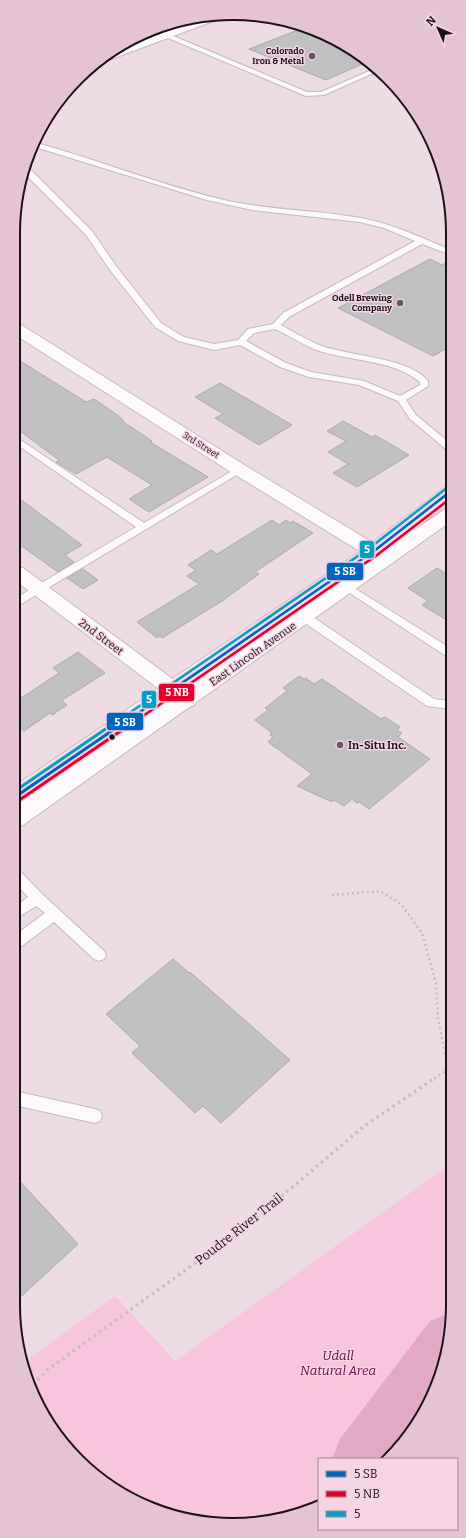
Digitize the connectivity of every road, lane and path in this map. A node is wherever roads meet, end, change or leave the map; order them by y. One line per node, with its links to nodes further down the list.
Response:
1 (190, 24): 2 (street)
2 (161, 33): 3 (street); 4 (lane)
3 (134, 45)
4 (372, 72)
5 (39, 146): 7 (lane)
6 (29, 173): 11 (lane)
7 (423, 240): 8 (lane); 9 (lane)
8 (446, 251)
9 (276, 326): 11 (lane); 12 (lane)
10 (20, 334): 15 (street, 3rd Street)
11 (241, 342): 12 (lane)
12 (401, 399): 14 (lane)
13 (20, 443): 18 (lane)
14 (446, 445)
15 (240, 470): 18 (lane); 19 (street, 3rd Street)
16 (446, 494): 19 (street, East Lincoln Avenue)
17 (446, 516): 19 (street, East Lincoln Avenue)
18 (143, 527): 22 (lane)
19 (380, 555): 21 (street, East Lincoln Avenue)
20 (20, 575): 22 (street, 2nd Street)
21 (340, 582): 24 (street, East Lincoln Avenue); 25 (lane)
22 (38, 590): 23 (lane); 26 (street, 2nd Street)
23 (20, 601)
24 (298, 612): 26 (street, East Lincoln Avenue); 27 (lane)
25 (446, 650)
26 (180, 695): 28 (street, East Lincoln Avenue); 29 (street, East Lincoln Avenue)
27 (446, 705)
28 (20, 794)
29 (20, 815)
30 (20, 880): 32 (lane)
31 (332, 896): 37 (path)
32 (37, 898): 33 (lane); 34 (lane)
33 (20, 911)
34 (54, 914): 35 (lane); 36 (lane)
35 (20, 940)
36 (99, 955)
37 (446, 1060)
38 (446, 1071): 41 (path, Poudre River Trail)
39 (20, 1099): 40 (lane)
40 (95, 1116)
41 (35, 1383)

